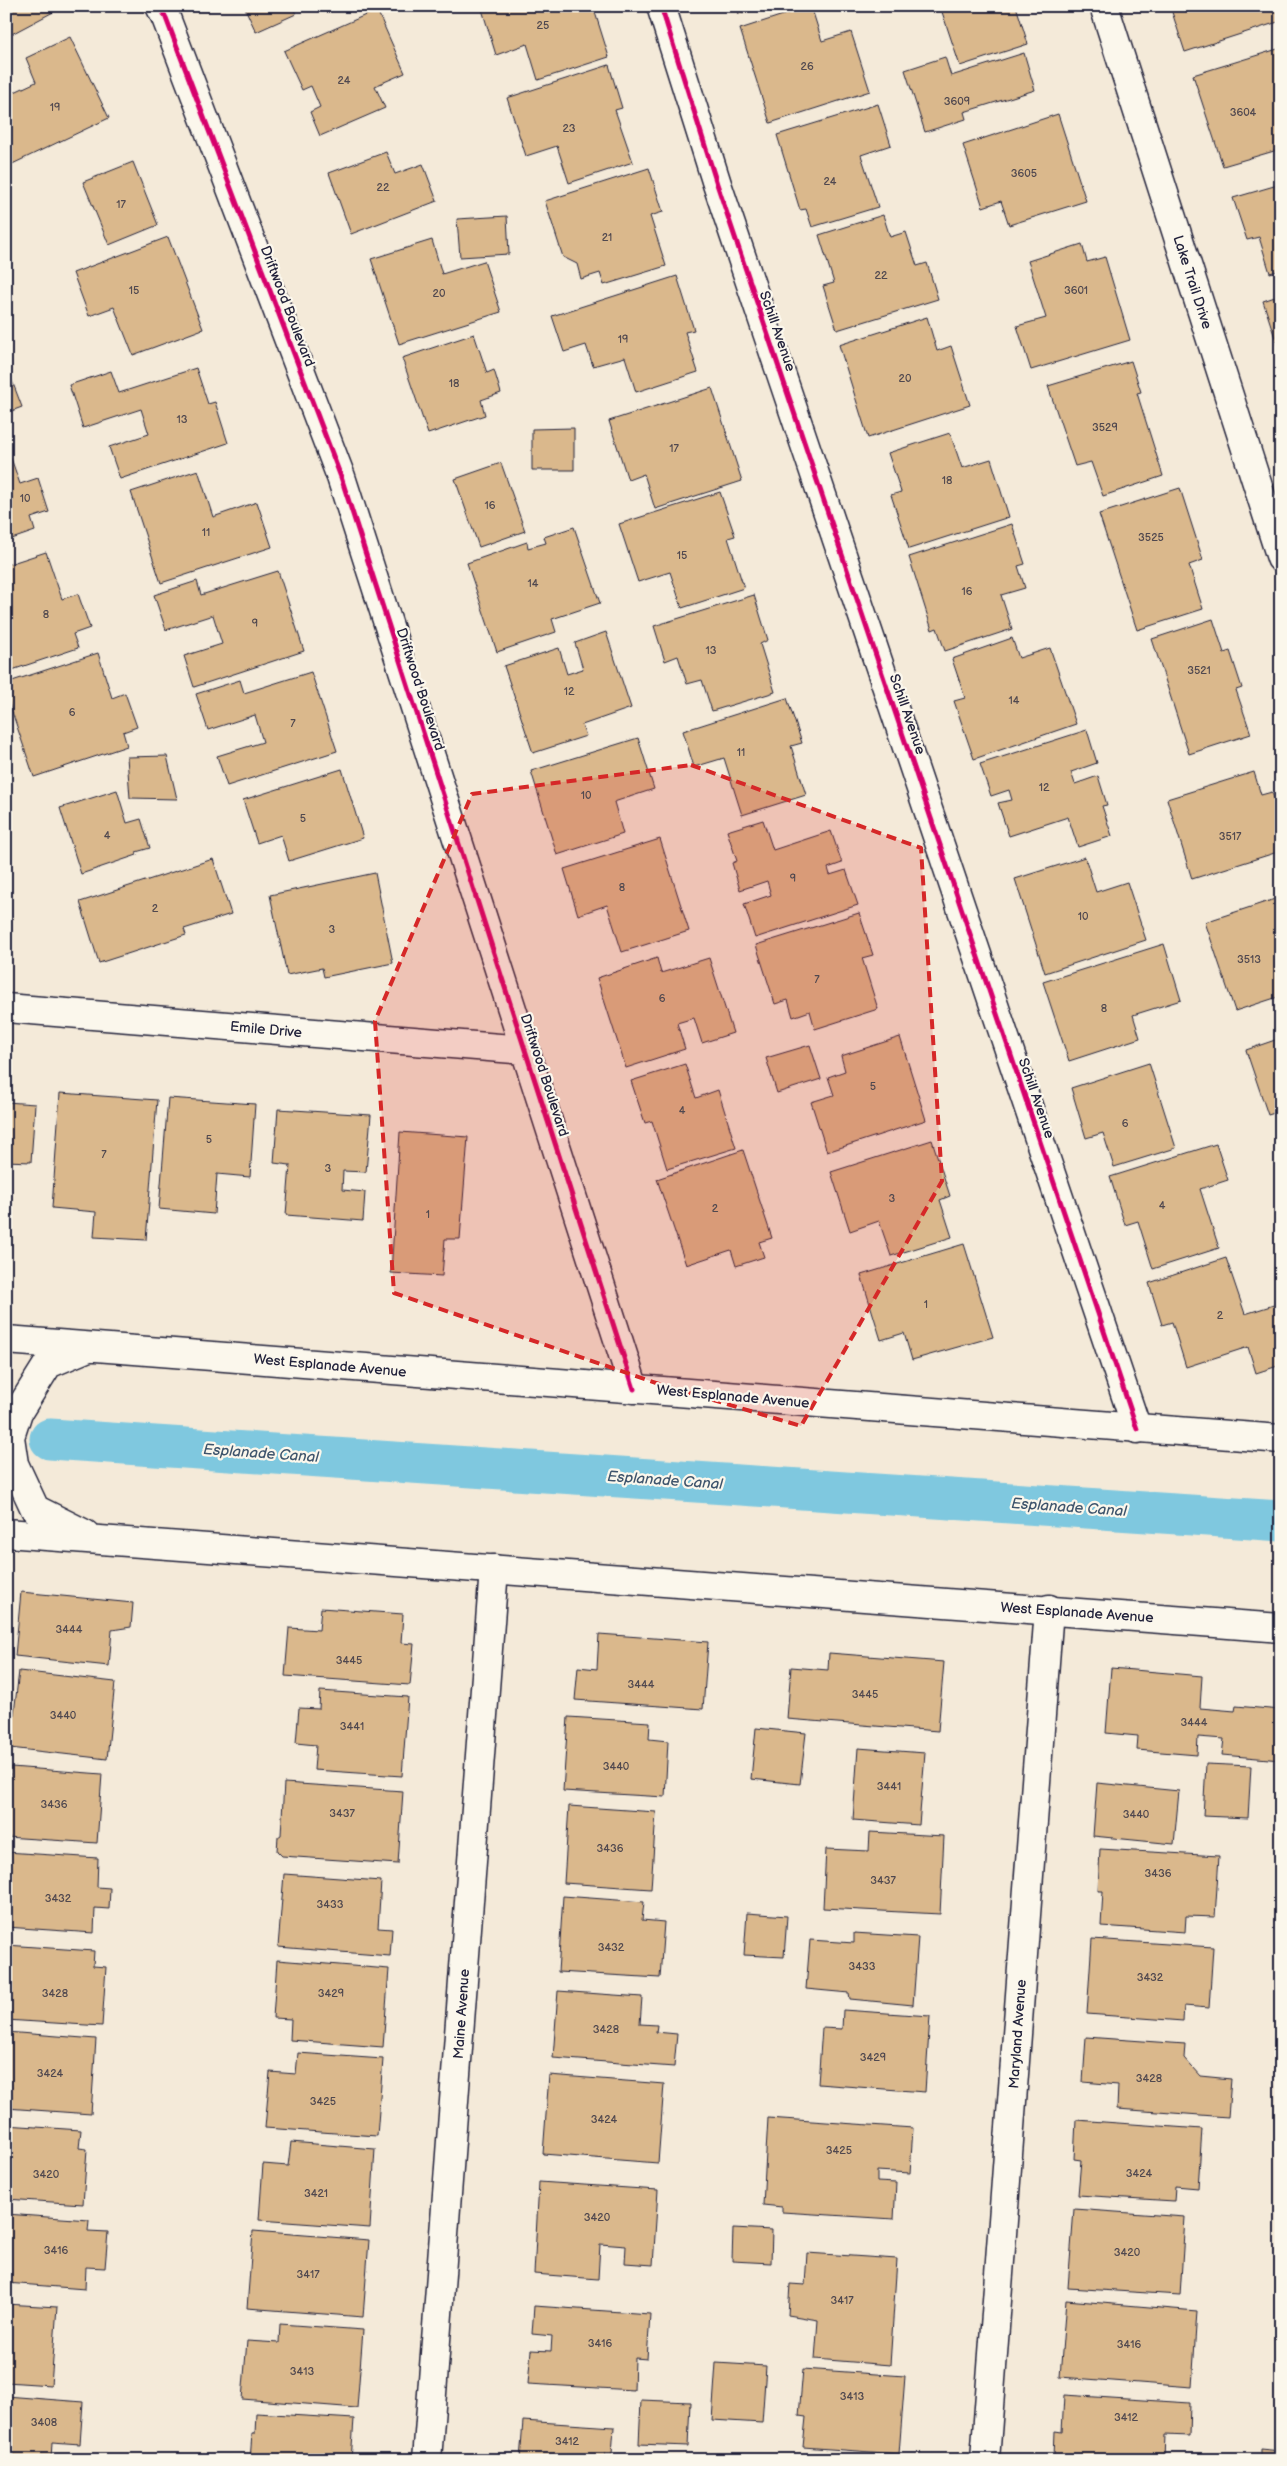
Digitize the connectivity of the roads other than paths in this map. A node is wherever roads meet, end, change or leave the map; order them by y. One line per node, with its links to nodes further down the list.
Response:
1 (160, 6): 6 (street, Driftwood Boulevard)
2 (661, 6): 10 (street, Schill Avenue)
3 (1104, 6): 4 (street, Lake Trail Drive)
4 (1281, 558)
5 (7, 1005): 6 (street, Emile Drive)
6 (525, 1050): 9 (street, Driftwood Boulevard)
7 (6, 1340): 8 (street, West Esplanade Avenue)
8 (92, 1346): 9 (street, West Esplanade Avenue); 13 (street)
9 (634, 1389): 10 (street, West Esplanade Avenue)
10 (1137, 1429): 11 (street, West Esplanade Avenue)
11 (1281, 1440)
12 (6, 1533): 13 (street, West Esplanade Avenue)
13 (96, 1540): 14 (street, West Esplanade Avenue)
14 (494, 1569): 15 (street, West Esplanade Avenue); 17 (street, Maine Avenue)
15 (1049, 1609): 16 (street, West Esplanade Avenue); 18 (street, Maryland Avenue)
16 (1281, 1628)
17 (427, 2460)
18 (986, 2460)

